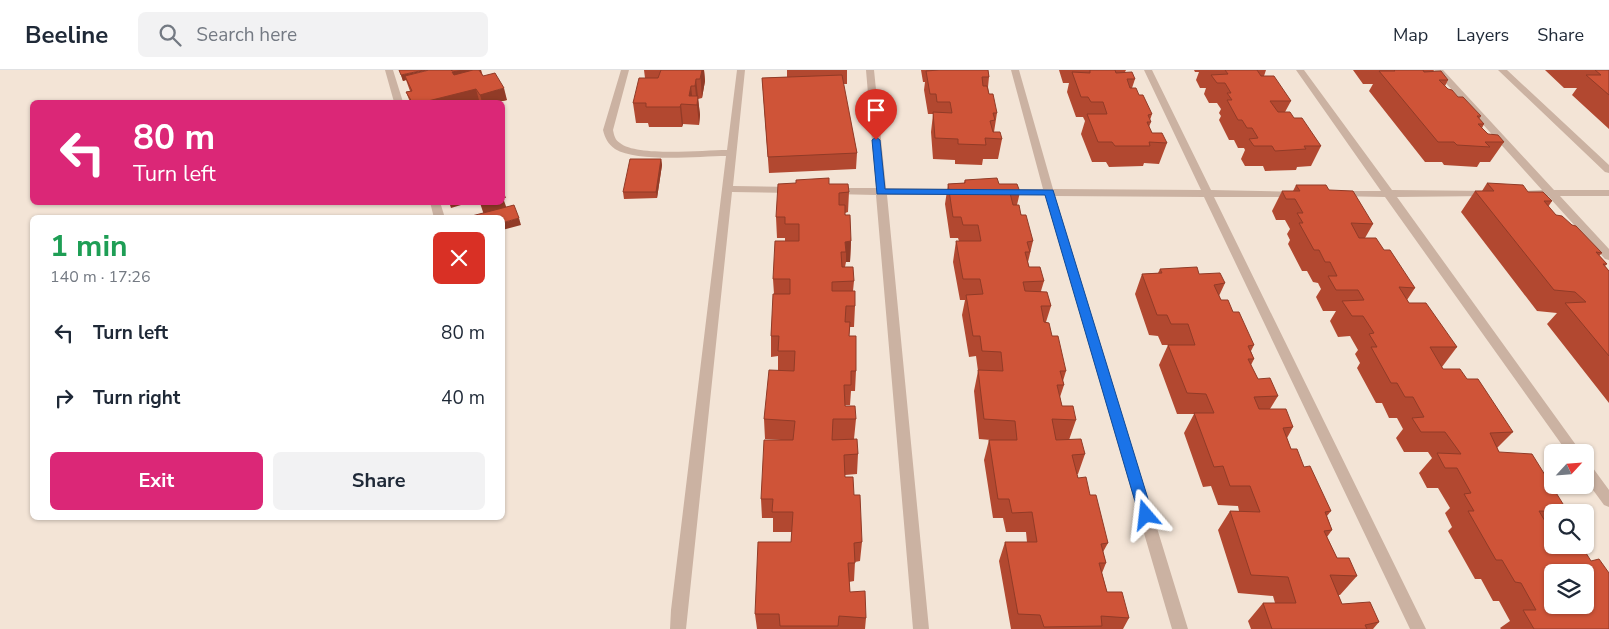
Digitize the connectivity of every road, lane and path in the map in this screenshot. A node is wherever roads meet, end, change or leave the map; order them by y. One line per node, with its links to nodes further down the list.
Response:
1 (389, 70): 10 (street)
2 (625, 70): 11 (street)
3 (741, 70): 11 (street)
4 (870, 70): 16 (street)
5 (1015, 70): 19 (street)
6 (1148, 70): 22 (street)
7 (1300, 70): 25 (street)
8 (1438, 70): 20 (street)
9 (1502, 70): 12 (street)
10 (398, 100)
11 (732, 153): 13 (street)
12 (1609, 170)
13 (728, 189): 14 (street); 30 (street)
14 (804, 190)
15 (824, 191): 16 (street)
16 (880, 192): 17 (street); 31 (street)
17 (970, 192)
18 (990, 192): 19 (street)
19 (1049, 192): 22 (street); 32 (street)
20 (1550, 193): 21 (street); 25 (street); 26 (street)
21 (1609, 193)
22 (1207, 194): 23 (street); 33 (street)
23 (1303, 194)
24 (1332, 194): 25 (street)
25 (1389, 194): 27 (street)
26 (1609, 256)
27 (1568, 444)
28 (1594, 480): 29 (street)
29 (1609, 501)
30 (678, 629)
31 (921, 629)
32 (1180, 629)
33 (1418, 629)

